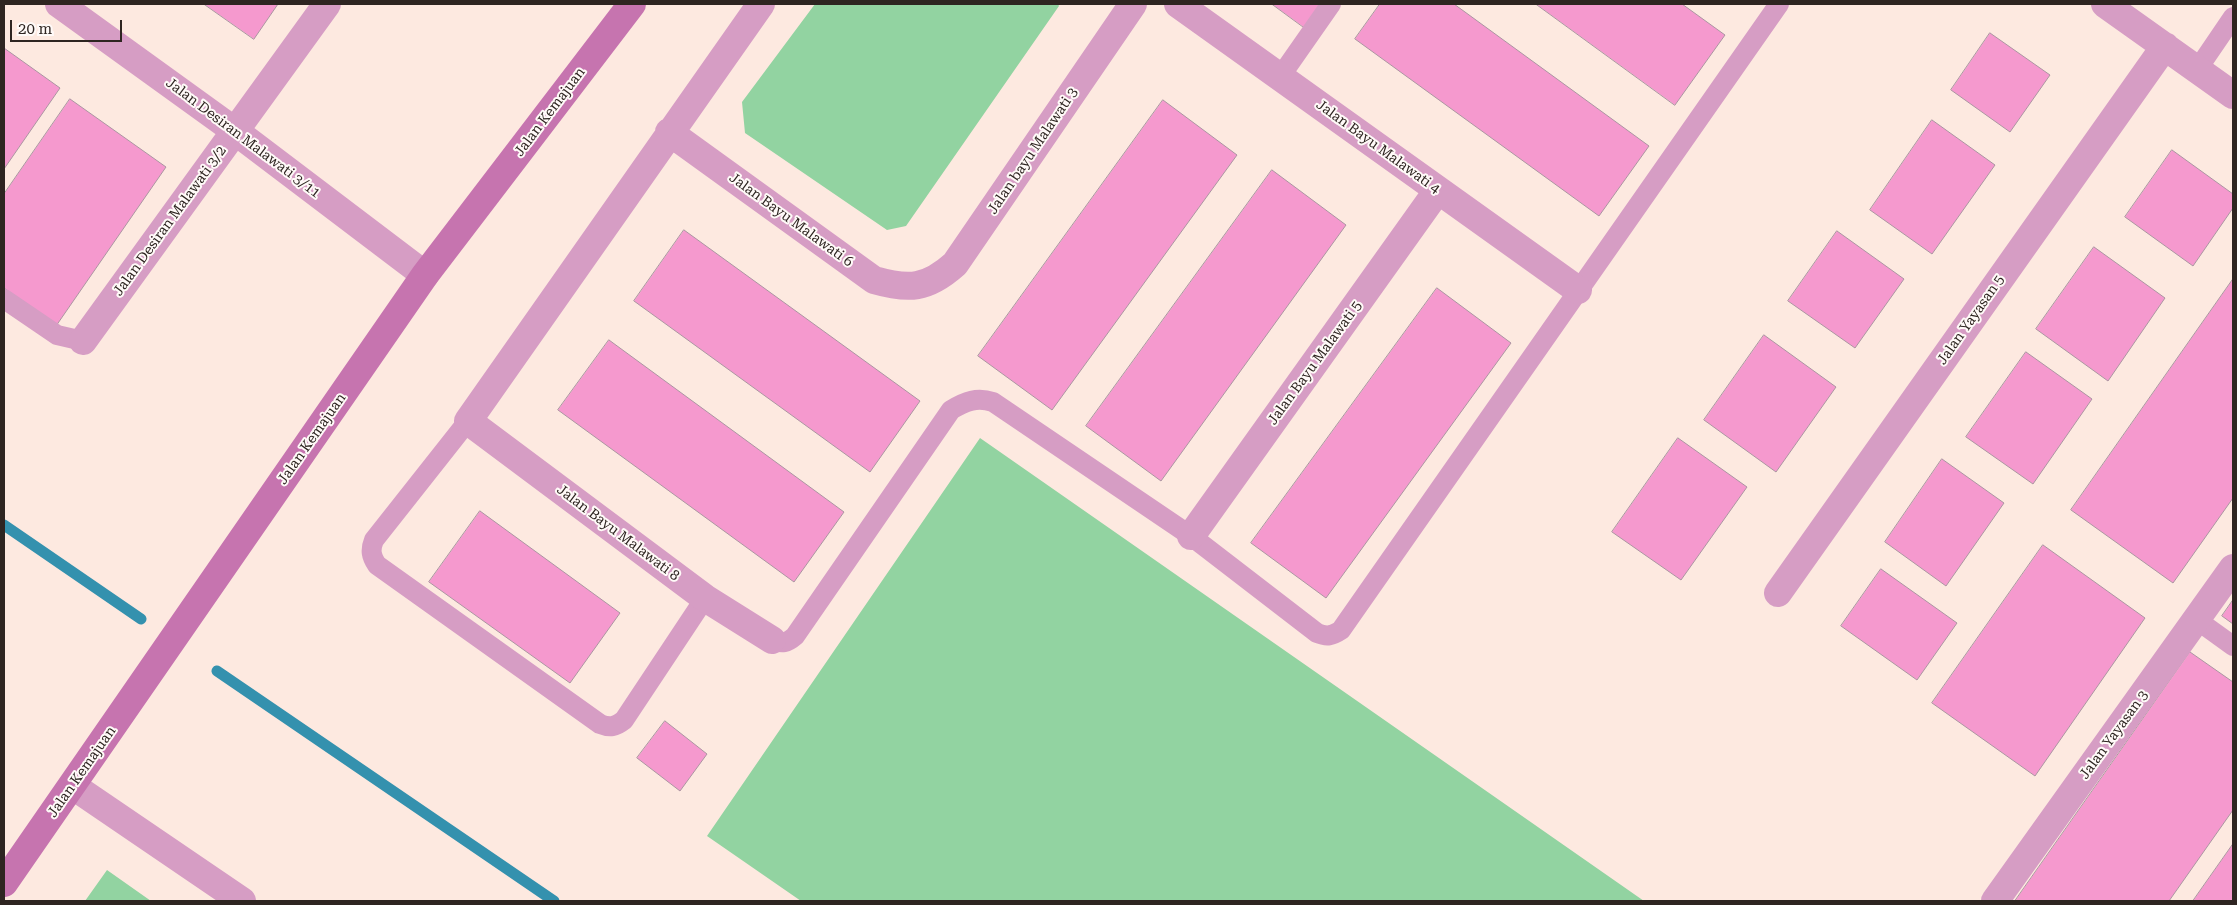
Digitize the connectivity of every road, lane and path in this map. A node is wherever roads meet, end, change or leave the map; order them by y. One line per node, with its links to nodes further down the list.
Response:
1 (59, 4): 15 (street, Jalan Desiran Malawati 3/11)
2 (327, 4): 15 (street, Jalan Desiran Malawati 3/2)
3 (632, 4): 18 (street, Jalan Kemajuan)
4 (761, 4): 16 (street)
5 (1133, 4): 19 (street, Jalan bayu Malawati 3)
6 (1178, 4): 13 (street, Jalan Bayu Malawati 4)
7 (1331, 4): 13 (lane)
8 (1779, 4): 20 (lane)
9 (2105, 4): 11 (street)
10 (2233, 17): 12 (lane)
11 (2165, 46): 12 (street); 26 (street, Jalan Yayasan 5)
12 (2197, 70): 14 (street)
13 (1280, 77): 17 (street, Jalan Bayu Malawati 4)
14 (2233, 95)
15 (235, 131): 18 (street, Jalan Desiran Malawati 3/11); 22 (street, Jalan Desiran Malawati 3/2)
16 (669, 132): 19 (street, Jalan Bayu Malawati 6); 23 (street)
17 (1438, 190): 20 (street, Jalan Bayu Malawati 4); 24 (street, Jalan Bayu Malawati 5)
18 (425, 275): 31 (street, Jalan Kemajuan)
19 (922, 286)
20 (1578, 290): 24 (lane)
21 (4, 299): 22 (lane)
22 (83, 341)
23 (468, 421): 27 (street, Jalan Bayu Malawati 8); 27 (lane)
24 (1191, 536): 29 (lane)
25 (2233, 568): 28 (street, Jalan Yayasan 3)
26 (1778, 593)
27 (705, 598): 29 (street, Jalan Bayu Malawati 8)
28 (2197, 620): 30 (lane); 34 (street, Jalan Yayasan 3)
29 (772, 640)
30 (2233, 646)
31 (73, 786): 32 (street, Jalan Kemajuan); 33 (street)
32 (4, 883)
33 (242, 901)
34 (1995, 901)

